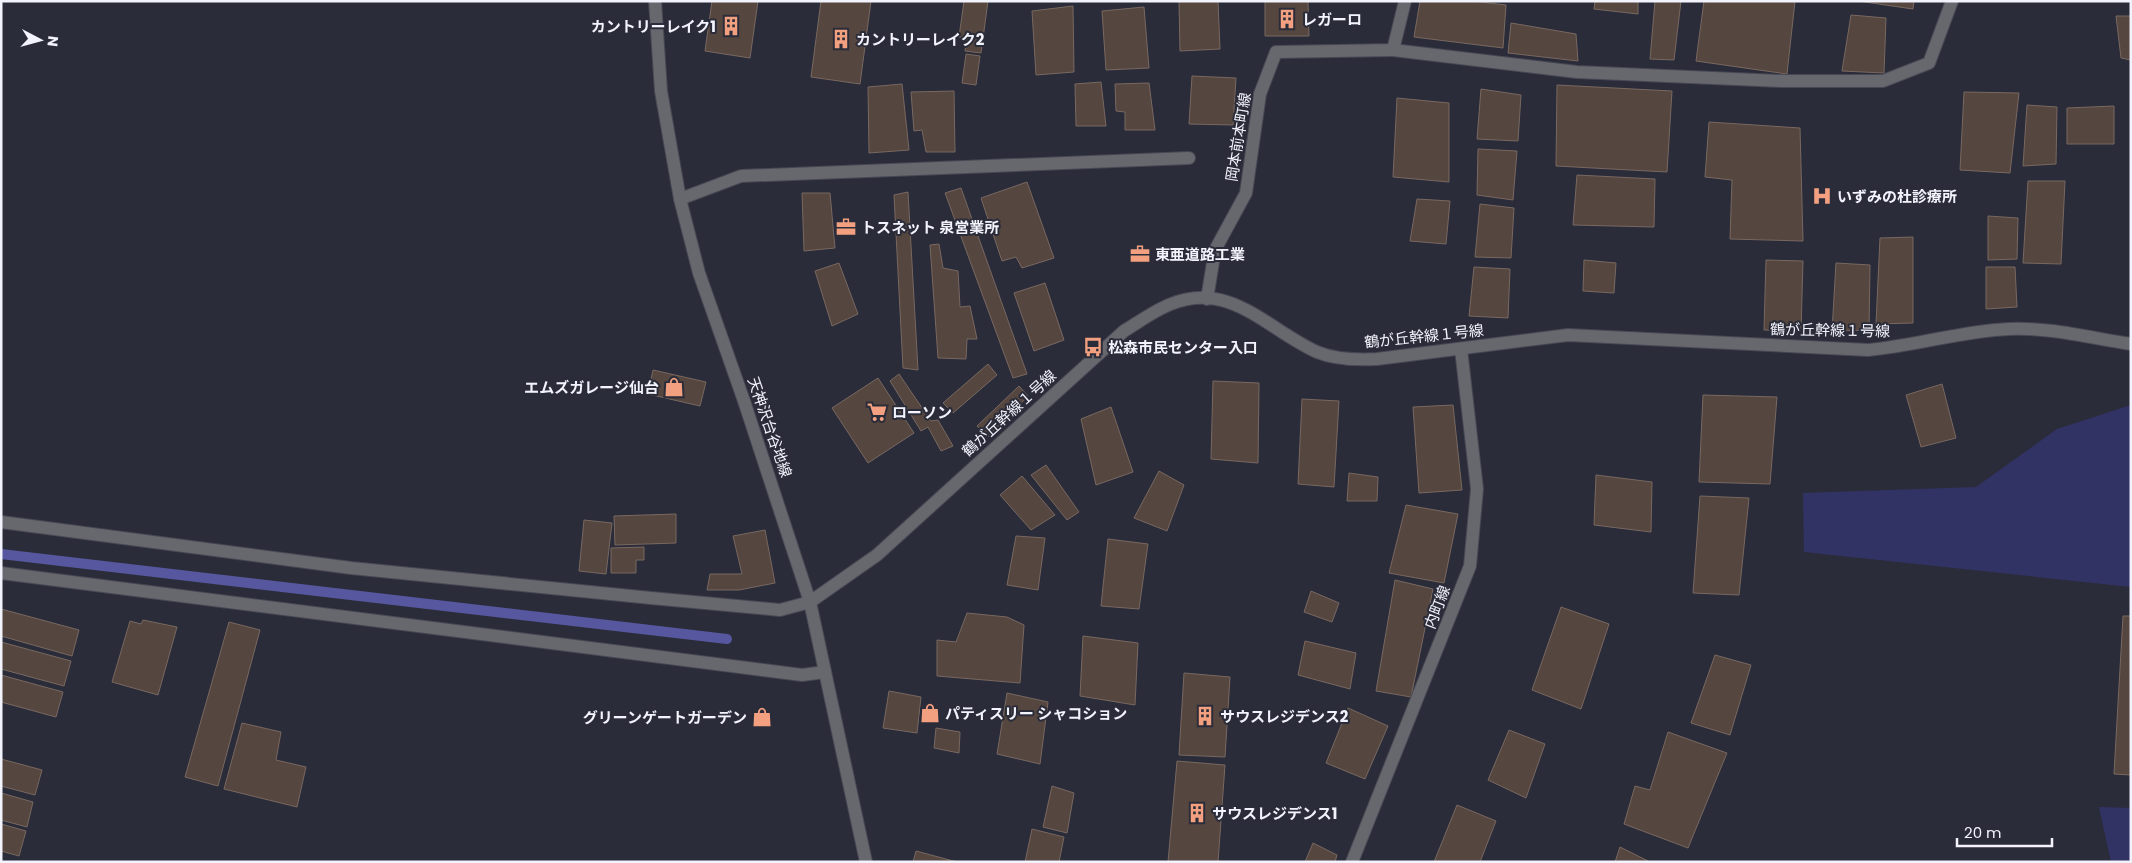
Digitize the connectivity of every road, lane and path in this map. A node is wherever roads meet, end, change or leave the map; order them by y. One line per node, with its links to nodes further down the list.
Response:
1 (655, 1): 6 (street, 天神沢台谷地線)
2 (1405, 1): 4 (street)
3 (1952, 1): 4 (street)
4 (1393, 50): 7 (street, 岡本前本町線)
5 (1189, 158): 6 (street)
6 (680, 199): 12 (street, 天神沢台谷地線)
7 (1207, 299): 9 (street, 鶴が丘幹線１号線); 12 (street, 鶴が丘幹線１号線)
8 (2131, 344): 9 (street, 鶴が丘幹線１号線)
9 (1461, 349): 15 (street, 内町線)
10 (1, 522): 12 (street, 鶴が丘幹線１号線)
11 (1, 573): 13 (street)
12 (810, 602): 13 (street, 天神沢台谷地線)
13 (825, 672): 14 (street, 天神沢台谷地線)
14 (866, 862)
15 (1352, 862)

